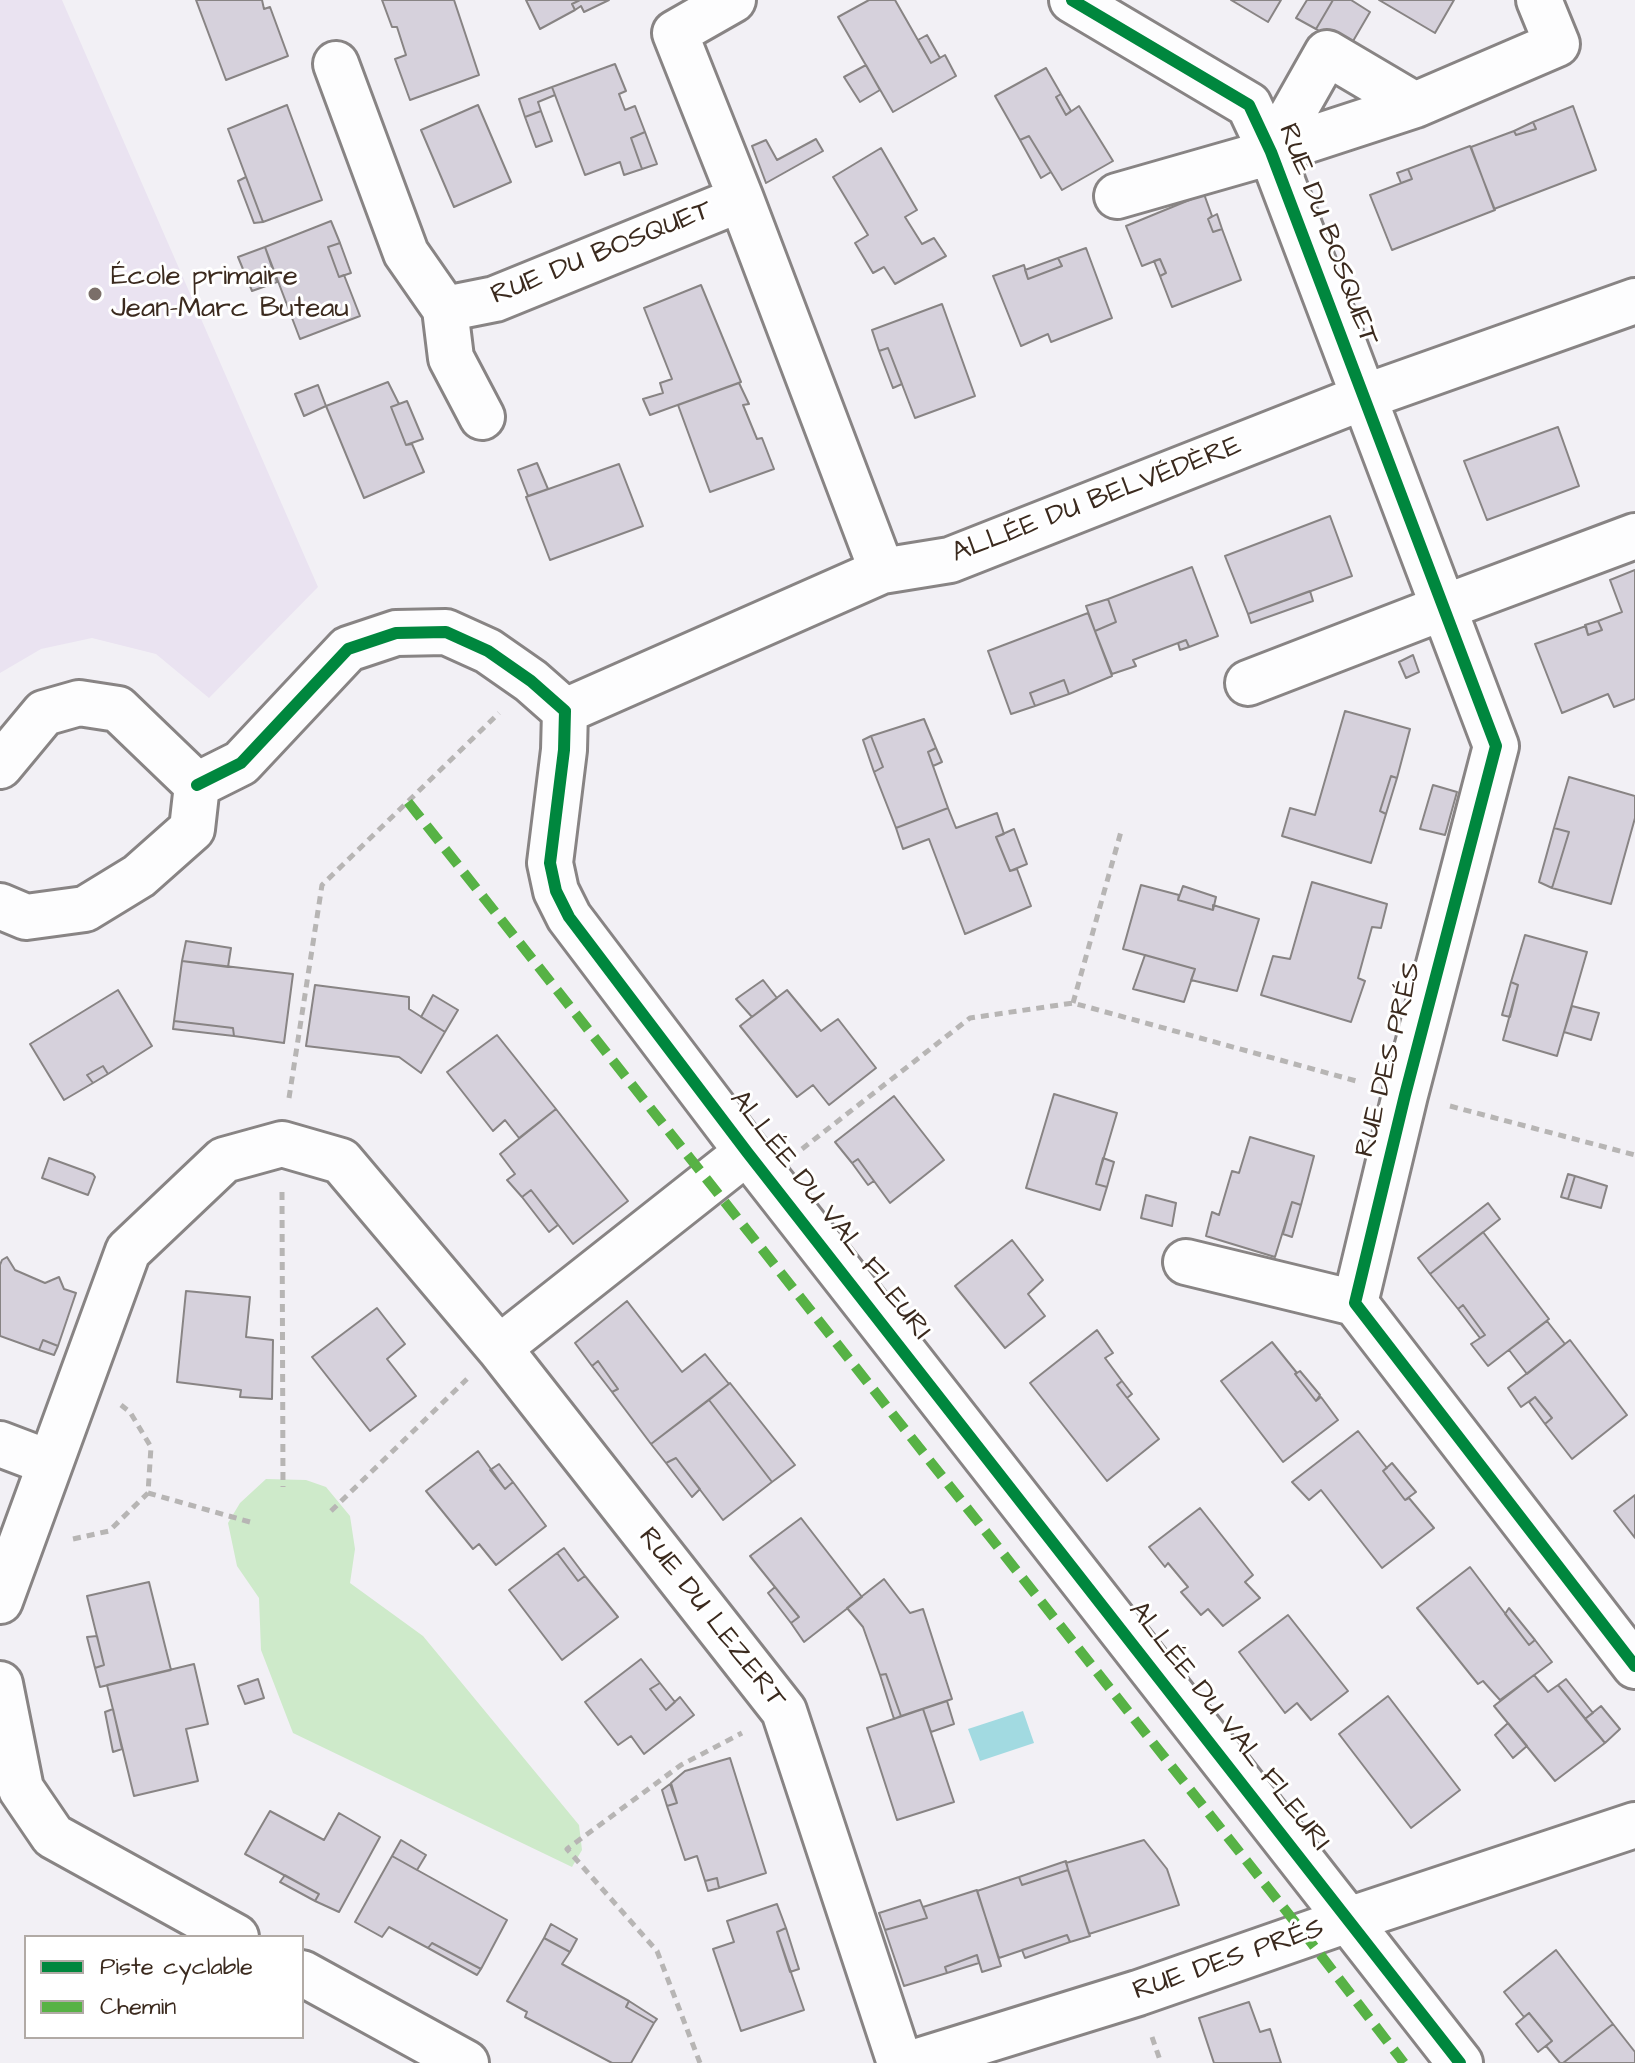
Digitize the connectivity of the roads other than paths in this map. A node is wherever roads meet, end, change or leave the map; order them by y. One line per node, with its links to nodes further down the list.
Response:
1 (733, 0): 9 (street, RUE DU BOSQUET)
2 (1072, 0): 4 (street, RUE DU BOSQUET)
3 (1539, 0): 6 (street, RUE DU BOSQUET)
4 (1133, 16): 7 (street, RUE DU BOSQUET)
5 (336, 64): 11 (street)
6 (1415, 105): 7 (street, RUE DU BOSQUET); 7 (street, RUE DU BOSQUET)
7 (1271, 152): 8 (street, RUE DU BOSQUET); 12 (street, RUE DU BOSQUET)
8 (1117, 196)
9 (741, 199): 11 (street, RUE DU BOSQUET); 15 (street, RUE DU BOSQUET)
10 (1635, 301): 12 (street, ALLÉE DU BELVÉDÈRE)
11 (445, 309): 13 (street)
12 (1364, 397): 15 (street, ALLÉE DU BELVÉDÈRE); 16 (street, RUE DES PRÉS)
13 (482, 417)
14 (1635, 536): 16 (street)
15 (882, 571): 18 (street, ALLÉE DU BELVÉDÈRE)
16 (1445, 607): 17 (street); 24 (street, RUE DES PRÉS)
17 (1248, 683)
18 (565, 711): 20 (street); 22 (street, ALLÉE DU VAL FLEURI)
19 (0, 766): 20 (street)
20 (197, 785): 21 (street)
21 (0, 906)
22 (757, 1164): 25 (street); 32 (street, ALLÉE DU VAL FLEURI)
23 (1186, 1262): 24 (street)
24 (1355, 1303): 29 (street)
25 (499, 1348): 27 (street, RUE DU LEZERT); 36 (street, RUE DU LEZERT)
26 (0, 1444): 27 (street)
27 (50, 1463): 28 (street)
28 (0, 1601)
29 (1635, 1666)
30 (0, 1684): 33 (street)
31 (1635, 1825): 32 (street, RUE DES PRÉS)
32 (1348, 1920): 37 (street, RUE DES PRÉS); 38 (street, ALLÉE DU VAL FLEURI)
33 (232, 1935)
34 (304, 1974): 35 (street)
35 (466, 2063)
36 (900, 2063)
37 (912, 2063)
38 (1460, 2063)

